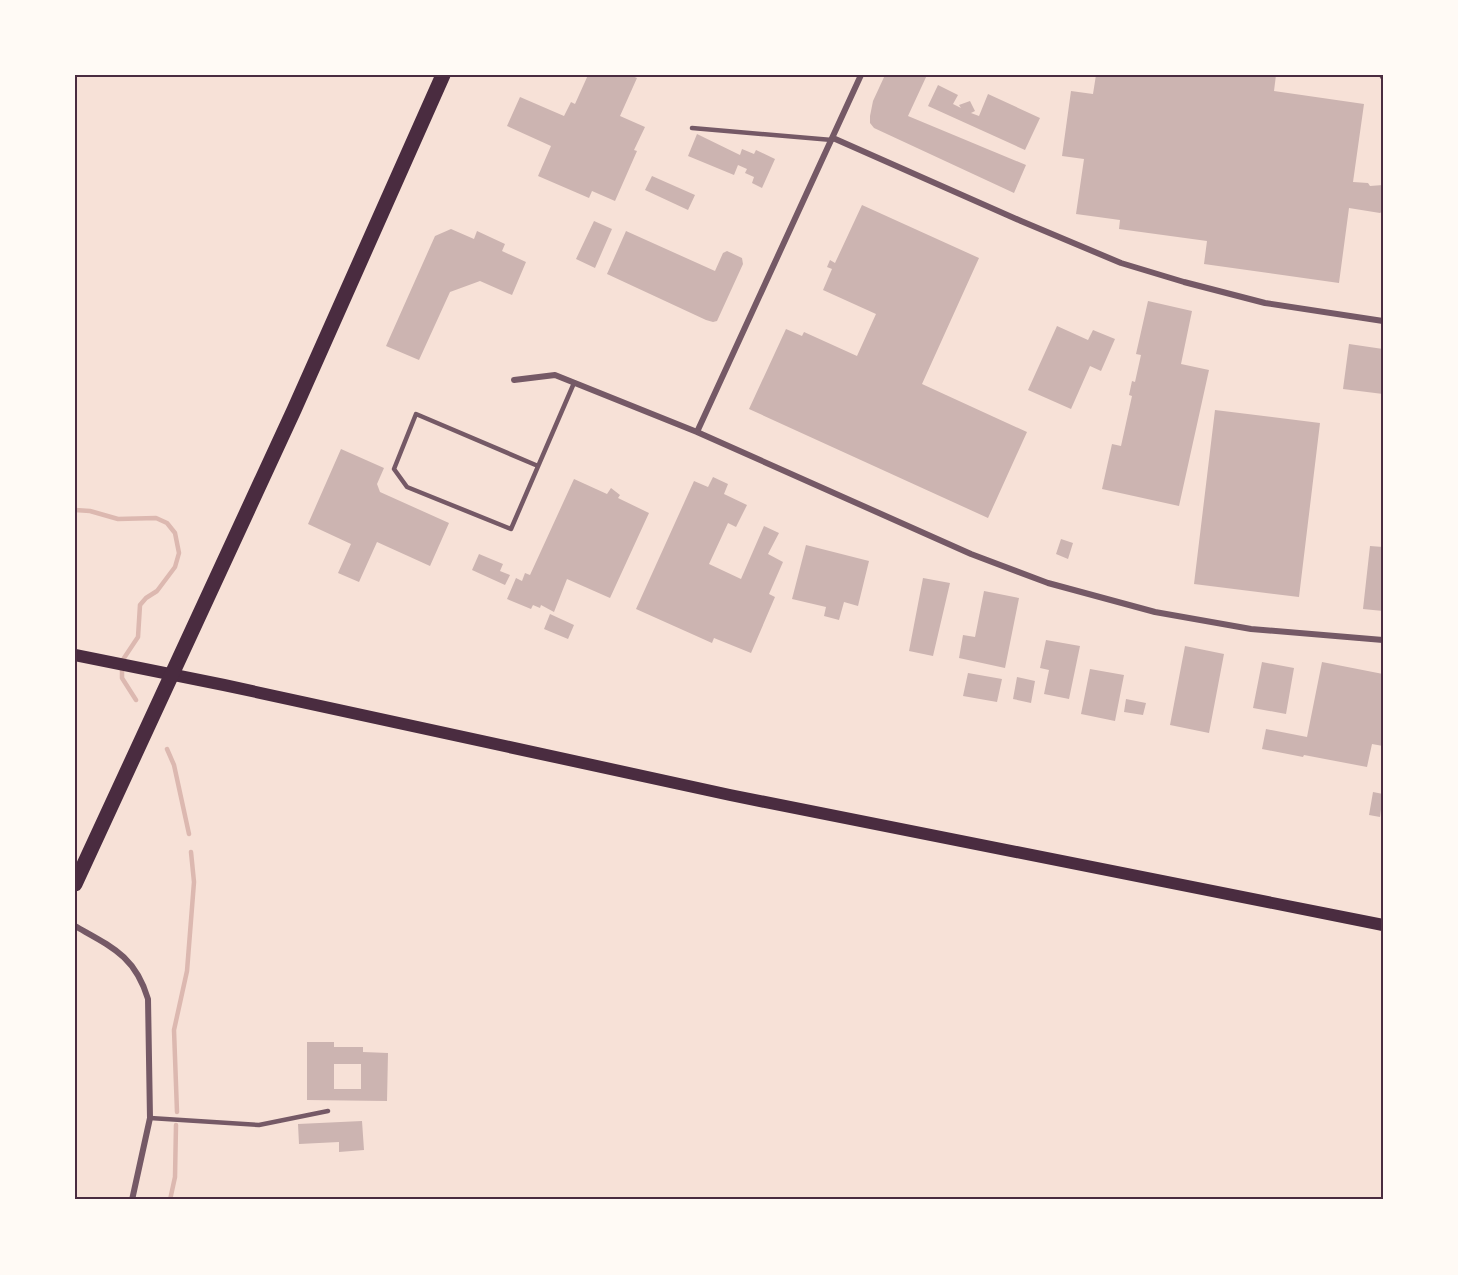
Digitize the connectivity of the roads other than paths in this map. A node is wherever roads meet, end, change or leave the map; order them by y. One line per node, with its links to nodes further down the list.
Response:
1 (443, 75): 12 (main road)
2 (861, 75): 4 (street)
3 (692, 128): 4 (lane)
4 (832, 139): 5 (street); 8 (street)
5 (1383, 321)
6 (514, 380): 7 (street)
7 (574, 383): 8 (street); 9 (lane)
8 (697, 432): 10 (street)
9 (538, 466): 9 (lane)
10 (1383, 640)
11 (75, 655): 13 (main road)
12 (75, 884)
13 (1383, 925)
14 (75, 926): 16 (street)
15 (328, 1111): 16 (lane)
16 (150, 1118): 17 (street)
17 (132, 1200)

